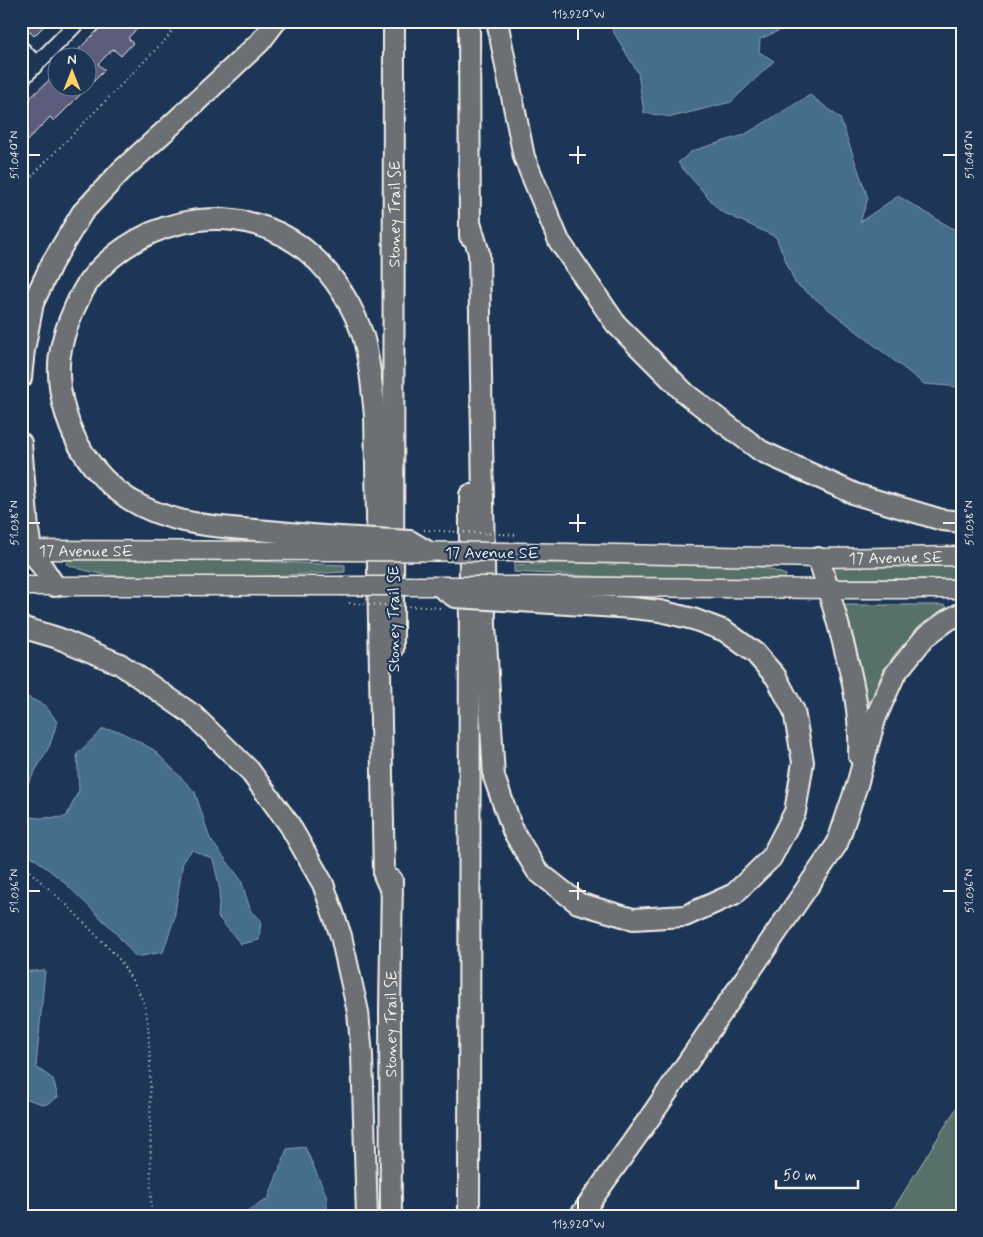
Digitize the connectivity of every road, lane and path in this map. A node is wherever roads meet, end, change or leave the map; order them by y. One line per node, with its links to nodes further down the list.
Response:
1 (80, 21): 8 (street)
2 (180, 21): 10 (path)
3 (276, 21): 12 (highway)
4 (394, 21): 34 (highway, Stoney Trail SE)
5 (469, 21): 11 (highway)
6 (497, 21): 14 (highway)
7 (21, 48): 8 (street)
8 (36, 64): 9 (street)
9 (21, 80)
10 (21, 187)
11 (470, 223): 27 (highway); 38 (highway)
12 (21, 378)
13 (21, 443): 18 (highway)
14 (962, 522)
15 (418, 530): 16 (path, bridge)
16 (517, 543): 19 (main road, 17 Avenue SE, bridge); 21 (main road, 17 Avenue SE)
17 (340, 544): 18 (main road, 17 Avenue SE); 19 (highway, bridge); 34 (highway)
18 (26, 550): 23 (highway)
19 (427, 552)
20 (962, 556): 21 (main road, 17 Avenue SE)
21 (818, 558): 25 (highway)
22 (21, 586): 23 (main road)
23 (55, 586): 24 (main road, bridge)
24 (439, 586): 27 (highway, bridge)
25 (829, 589): 26 (main road, 17 Avenue SE); 27 (main road, 17 Avenue SE); 32 (highway)
26 (962, 589)
27 (518, 594)
28 (350, 603): 29 (path, bridge)
29 (448, 608)
30 (962, 613): 32 (highway)
31 (21, 626): 36 (highway)
32 (857, 785): 39 (highway)
33 (21, 866): 35 (path)
34 (392, 893): 37 (highway, Stoney Trail SE)
35 (151, 1216)
36 (367, 1216)
37 (391, 1216)
38 (469, 1216)
39 (580, 1216)

